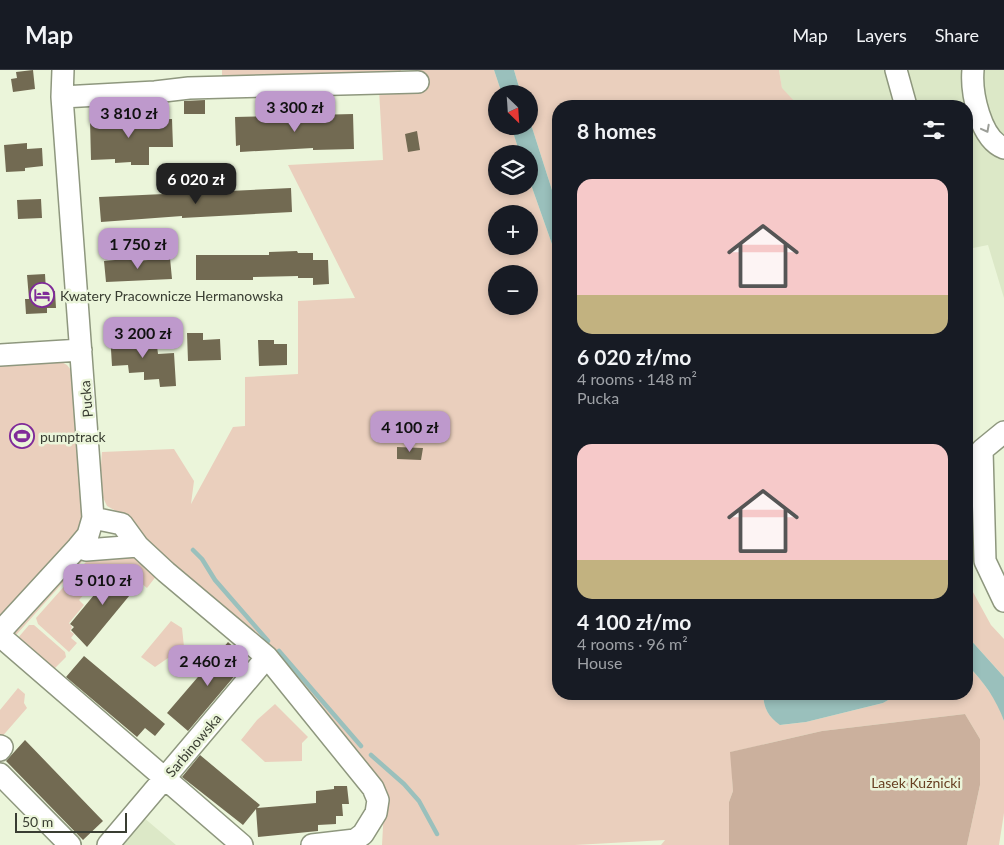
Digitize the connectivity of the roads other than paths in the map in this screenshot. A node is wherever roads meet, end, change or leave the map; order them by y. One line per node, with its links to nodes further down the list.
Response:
1 (63, 70): 5 (street, Pucka)
2 (896, 70): 6 (street)
3 (973, 70): 7 (street, one-way to 7)
4 (418, 82): 5 (street)
5 (62, 97): 8 (street, Pucka)
6 (904, 100)
7 (1004, 148)
8 (81, 350): 9 (street); 11 (street, Pucka)
9 (0, 355)
10 (1004, 432): 14 (street)
11 (94, 518): 12 (street); 13 (street)
12 (138, 546): 13 (street); 16 (street)
13 (78, 548): 15 (street)
14 (1004, 601)
15 (0, 634): 20 (street)
16 (267, 657): 20 (street, Sarbinowska); 24 (street)
17 (0, 746): 18 (street)
18 (0, 750)
19 (0, 774): 21 (street)
20 (165, 778): 22 (street, Sarbinowska); 23 (street)
21 (70, 845)
22 (108, 845)
23 (242, 845)
24 (322, 845)

